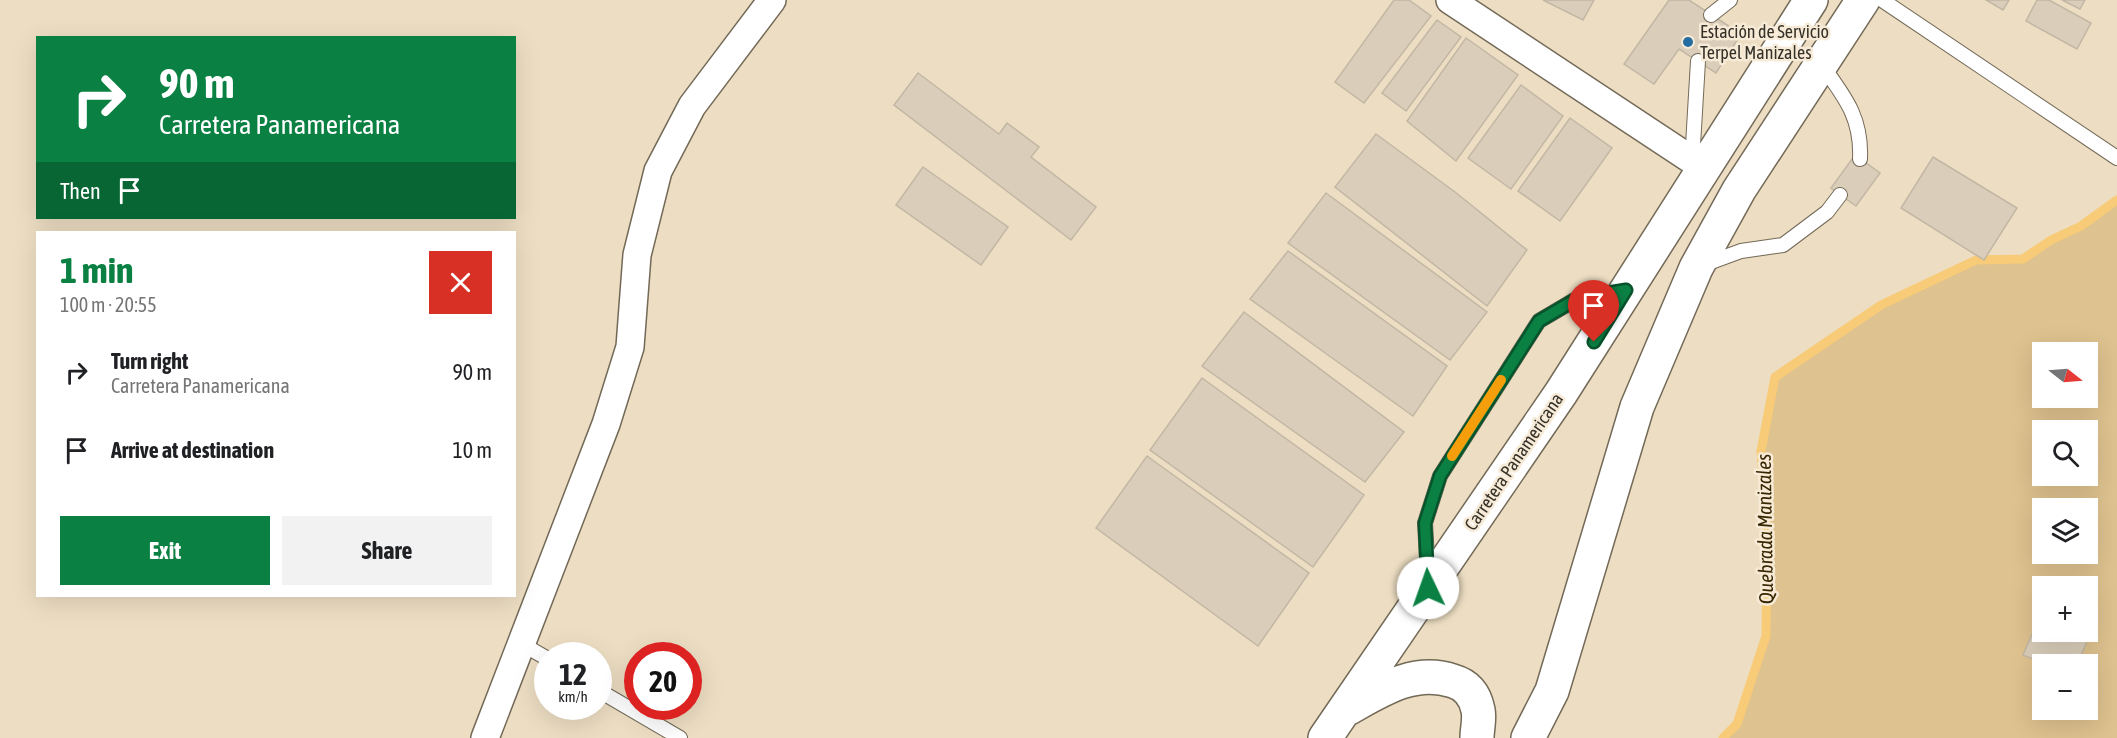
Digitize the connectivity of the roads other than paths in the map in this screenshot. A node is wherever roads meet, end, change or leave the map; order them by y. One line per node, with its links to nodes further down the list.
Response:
1 (772, 0): 17 (street)
2 (1450, 0): 12 (street)
3 (1730, 0): 7 (lane)
4 (1811, 0): 12 (highway, Carretera Panamericana)
5 (1863, 0): 9 (highway)
6 (1882, 0): 10 (lane)
7 (1711, 15)
8 (1698, 61): 12 (lane)
9 (1820, 64): 11 (lane); 14 (highway)
10 (2117, 158)
11 (1860, 159)
12 (1698, 165): 15 (highway, Carretera Panamericana)
13 (1840, 195): 14 (lane)
14 (1696, 268): 25 (highway)
15 (1626, 290): 16 (highway, Carretera Panamericana); 16 (lane)
16 (1428, 588): 20 (highway, Carretera Panamericana)
17 (522, 644): 18 (lane); 21 (street)
18 (534, 651)
19 (612, 698): 22 (lane)
20 (1344, 711): 23 (highway, Carretera Panamericana); 24 (highway)
21 (485, 738)
22 (680, 738)
23 (1325, 738)
24 (1477, 738)
25 (1528, 738)

